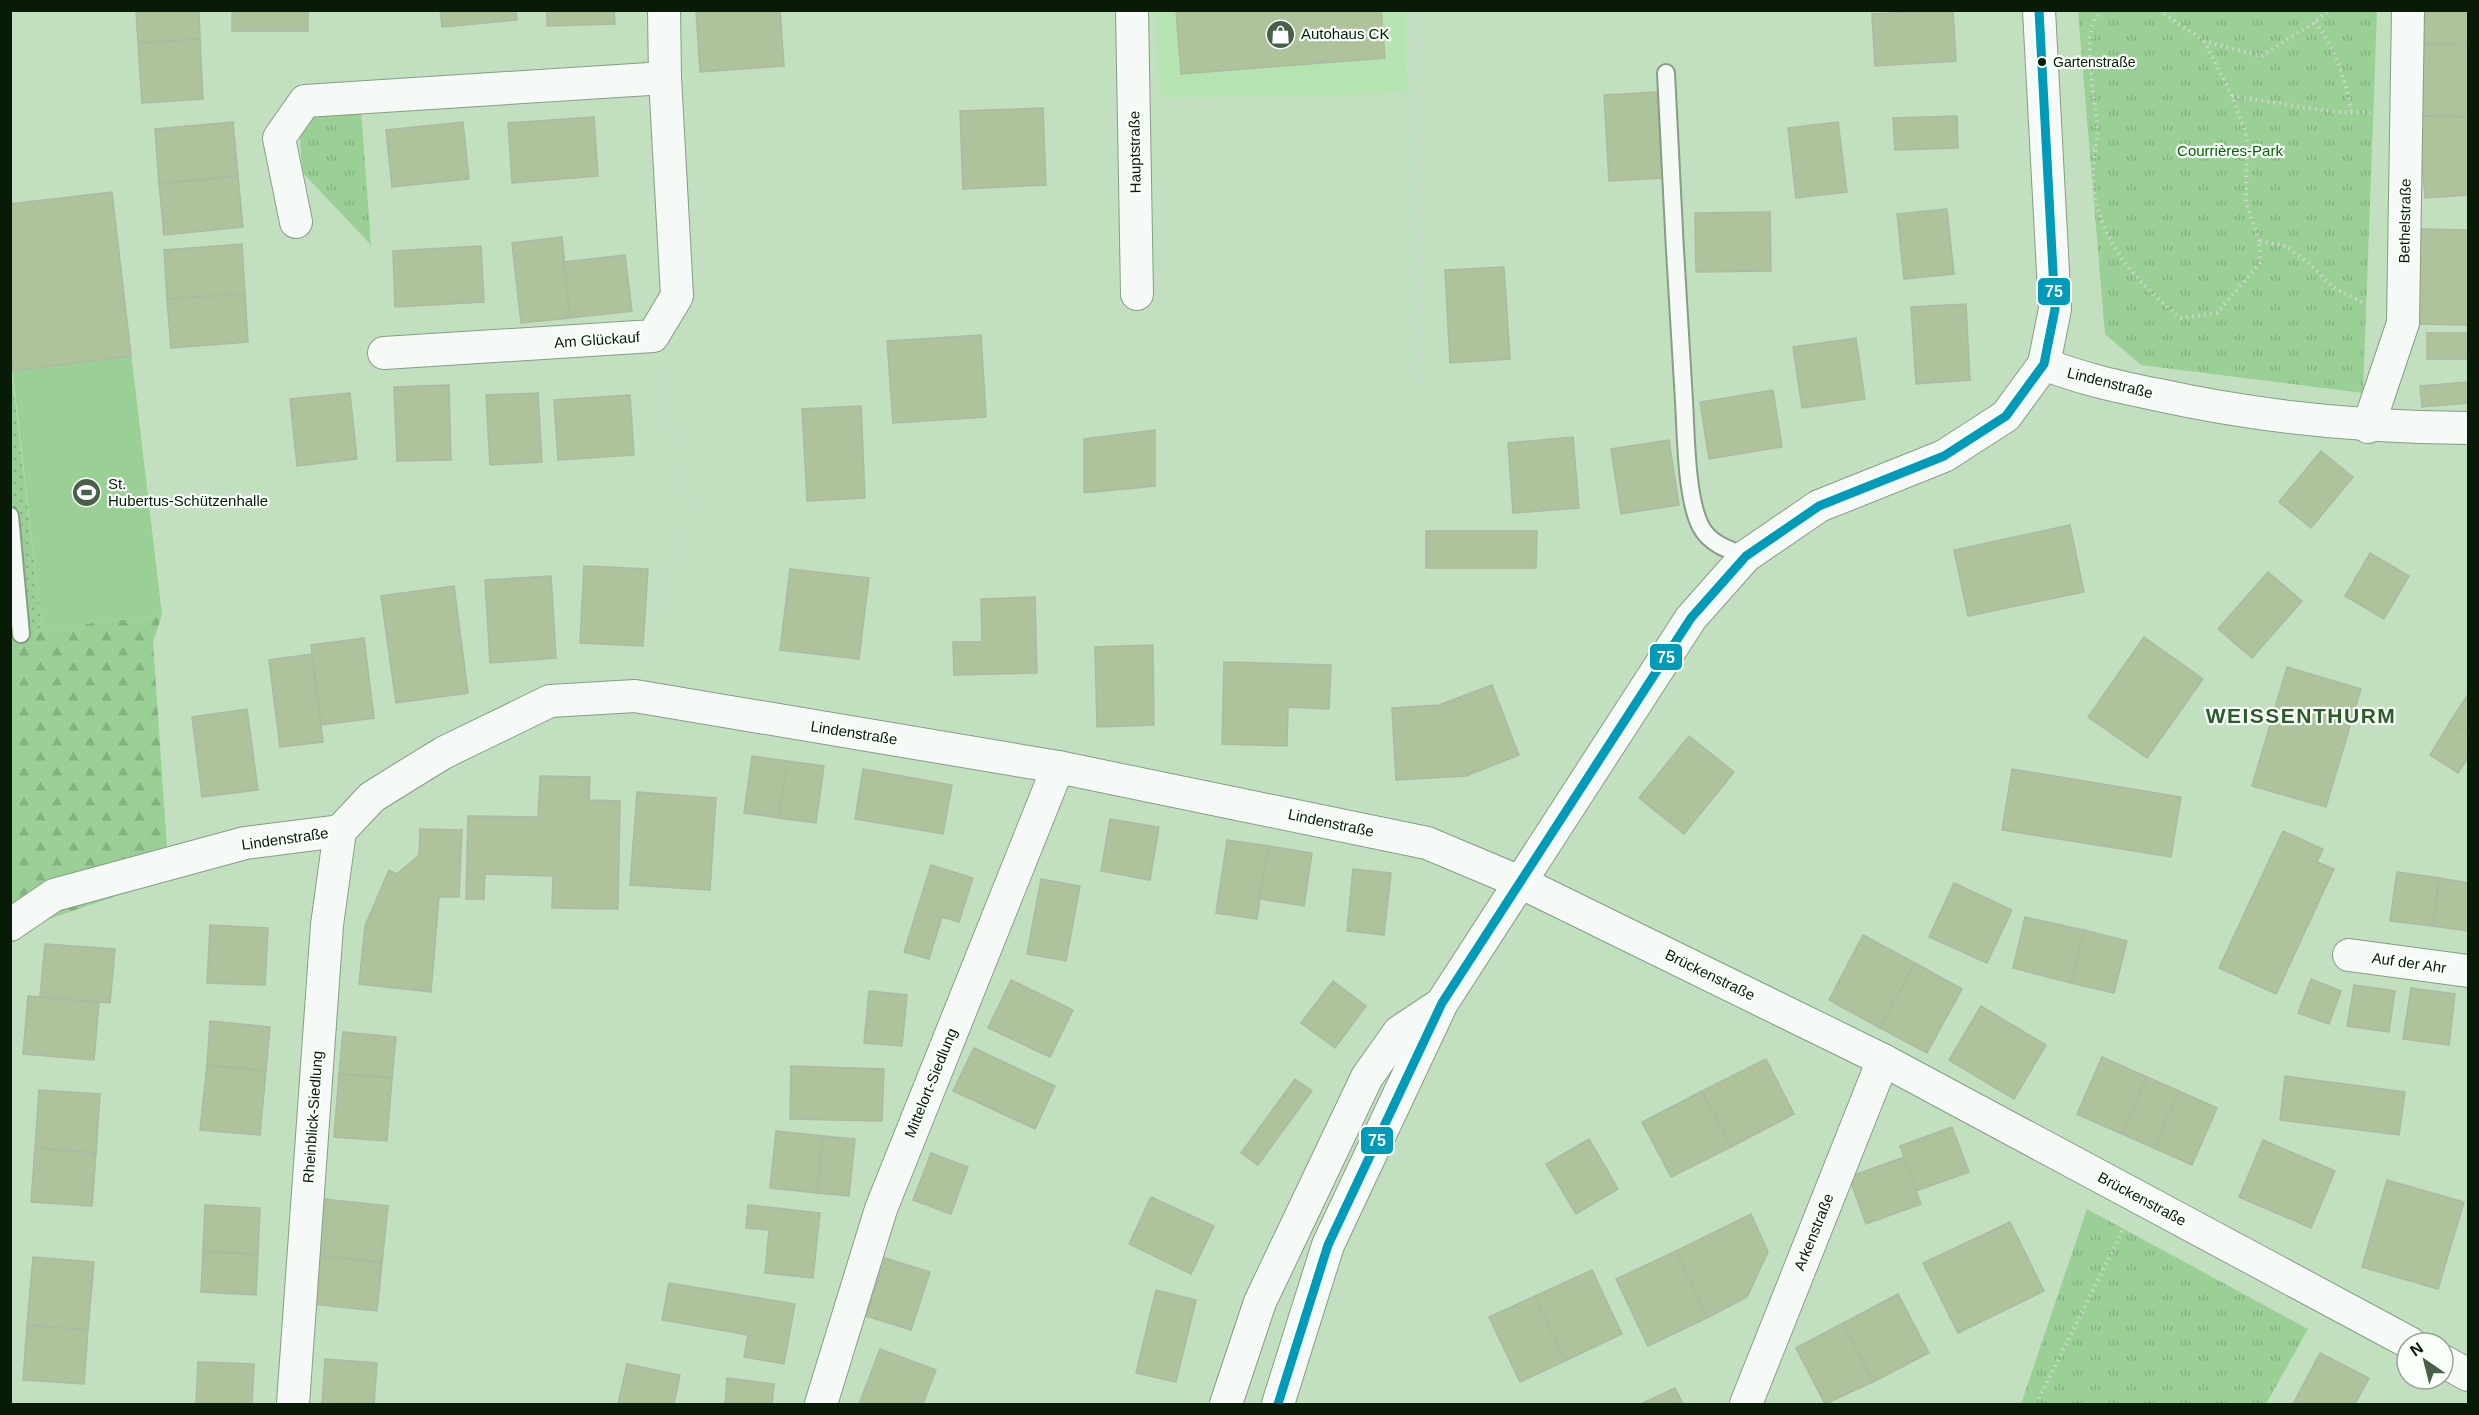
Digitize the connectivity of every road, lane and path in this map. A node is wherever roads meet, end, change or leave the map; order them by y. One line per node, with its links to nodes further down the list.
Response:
1 (664, 10): 12 (street, Am Glückauf)
2 (1132, 10): 18 (street, Hauptstraße)
3 (1420, 10): 23 (path)
4 (2039, 10): 22 (street)
5 (2102, 10): 17 (path)
6 (2159, 10): 10 (path)
7 (2328, 10): 9 (path)
8 (2408, 10): 15 (street, Bethelstraße)
9 (2315, 22): 10 (path); 14 (path)
10 (2204, 41): 13 (path)
11 (1666, 73): 27 (lane)
12 (665, 78): 16 (street); 20 (street, Am Glückauf)
13 (2232, 96): 14 (path); 17 (path)
14 (2351, 111): 15 (path)
15 (2407, 117): 19 (street, Bethelstraße)
16 (296, 222)
17 (2259, 241): 19 (path)
18 (1137, 294)
19 (2403, 323): 24 (street, Bethelstraße)
20 (653, 336): 21 (street, Am Glückauf); 29 (path)
21 (384, 353)
22 (2044, 364): 24 (street, Lindenstraße); 27 (street)
23 (1421, 386)
24 (2368, 426): 25 (street, Lindenstraße)
25 (2469, 428)
26 (10, 516): 28 (lane)
27 (1746, 556): 32 (street)
28 (21, 634)
29 (635, 696): 30 (street, Lindenstraße); 31 (street, Lindenstraße)
30 (1058, 767): 32 (street, Lindenstraße); 43 (street, Mittelort-Siedlung)
31 (340, 831): 33 (street, Lindenstraße); 42 (street, Rheinblick-Siedlung)
32 (1520, 882): 36 (street); 37 (street, Brückenstraße)
33 (10, 925)
34 (2349, 955): 35 (street, Auf der Ahr)
35 (2469, 971)
36 (1442, 1003): 44 (street); 45 (street)
37 (1883, 1060): 38 (street, Brückenstraße); 46 (street, Arkenstraße)
38 (2139, 1197): 39 (street, Brückenstraße); 47 (path)
39 (2395, 1335)
40 (2455, 1367): 41 (street)
41 (2469, 1375)
42 (293, 1404)
43 (821, 1404)
44 (1226, 1404)
45 (1278, 1404)
46 (1746, 1404)
47 (2036, 1404)

